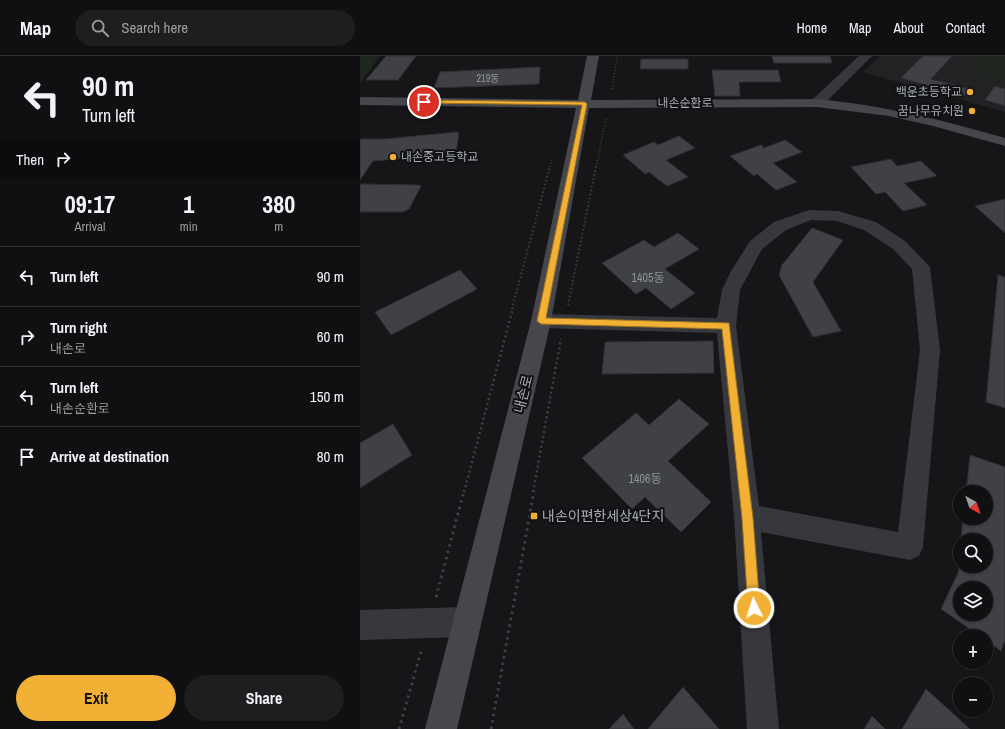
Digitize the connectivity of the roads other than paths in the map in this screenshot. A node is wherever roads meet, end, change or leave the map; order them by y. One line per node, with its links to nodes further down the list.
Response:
1 (593, 56): 5 (street, 내손로)
2 (866, 56): 4 (street)
3 (360, 101): 5 (street, 내손순환로)
4 (817, 102): 5 (street, 내손순환로); 6 (street, 내손순환로)
5 (585, 104): 7 (street, 내손로)
6 (1005, 142)
7 (541, 321): 8 (street); 10 (street, 내손로)
8 (726, 326): 9 (street); 9 (street)
9 (748, 518): 13 (street)
10 (466, 622): 11 (street); 12 (street, 내손로)
11 (360, 625)
12 (441, 729)
13 (763, 729)

